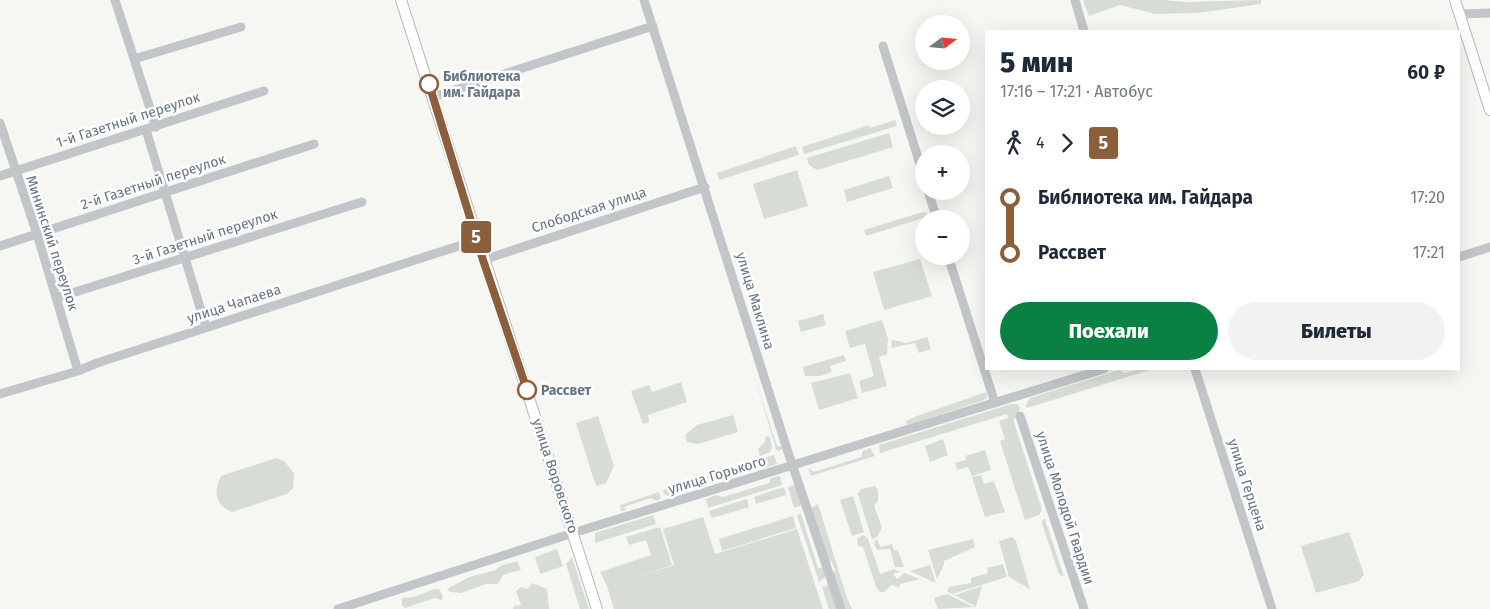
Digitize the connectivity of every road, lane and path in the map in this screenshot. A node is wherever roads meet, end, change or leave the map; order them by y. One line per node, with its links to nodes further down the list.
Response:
1 (116, 0): 12 (street)
2 (401, 0): 14 (main road, улица Воровского)
3 (644, 0): 8 (street, улица Маклина)
4 (1075, 0): 10 (street)
5 (1455, 0): 6 (main road)
6 (1459, 14): 7 (street); 15 (main road)
7 (1490, 14)
8 (653, 26): 14 (street); 23 (street, улица Маклина)
9 (241, 27): 12 (street)
10 (1084, 30)
11 (883, 46): 20 (street)
12 (134, 59): 17 (street)
13 (264, 91): 17 (street, 1-й Газетный переулок)
14 (433, 97): 27 (main road, улица Воровского)
15 (1490, 110)
16 (0, 123): 21 (street, Мининский переулок)
17 (156, 127): 18 (street, 1-й Газетный переулок)
18 (146, 130): 21 (street, 1-й Газетный переулок); 24 (street)
19 (314, 144): 24 (street, 2-й Газетный переулок)
20 (915, 148)
21 (15, 171): 22 (street, 1-й Газетный переулок); 26 (street, Мининский переулок)
22 (0, 176)
23 (704, 187): 32 (street, Слободская улица); 42 (street, улица Маклина)
24 (165, 193): 26 (street, 2-й Газетный переулок); 30 (street)
25 (362, 202): 30 (street, 3-й Газетный переулок)
26 (36, 234): 28 (street, 2-й Газетный переулок); 34 (street, Мининский переулок)
27 (477, 240): 32 (main road, улица Воровского); 35 (street, улица Чапаева)
28 (0, 246)
29 (1490, 247): 31 (street)
30 (185, 257): 34 (street, 3-й Газетный переулок); 35 (street)
31 (1460, 257)
32 (483, 260): 43 (main road, улица Воровского)
33 (951, 265): 40 (street)
34 (56, 298): 38 (street, Мининский переулок)
35 (206, 327): 38 (street, улица Чапаева)
36 (1101, 370): 40 (street, улица Горького)
37 (1195, 370): 48 (street, улица Герцена)
38 (78, 371): 39 (street, улица Чапаева)
39 (0, 394)
40 (995, 403): 42 (street, улица Горького)
41 (1020, 416): 47 (street, улица Молодой Гвардии)
42 (793, 467): 43 (street, улица Горького); 46 (street, улица Маклина)
43 (573, 533): 44 (street, улица Горького); 45 (main road, улица Воровского)
44 (338, 609)
45 (597, 609)
46 (841, 609)
47 (1084, 609)
48 (1272, 609)

